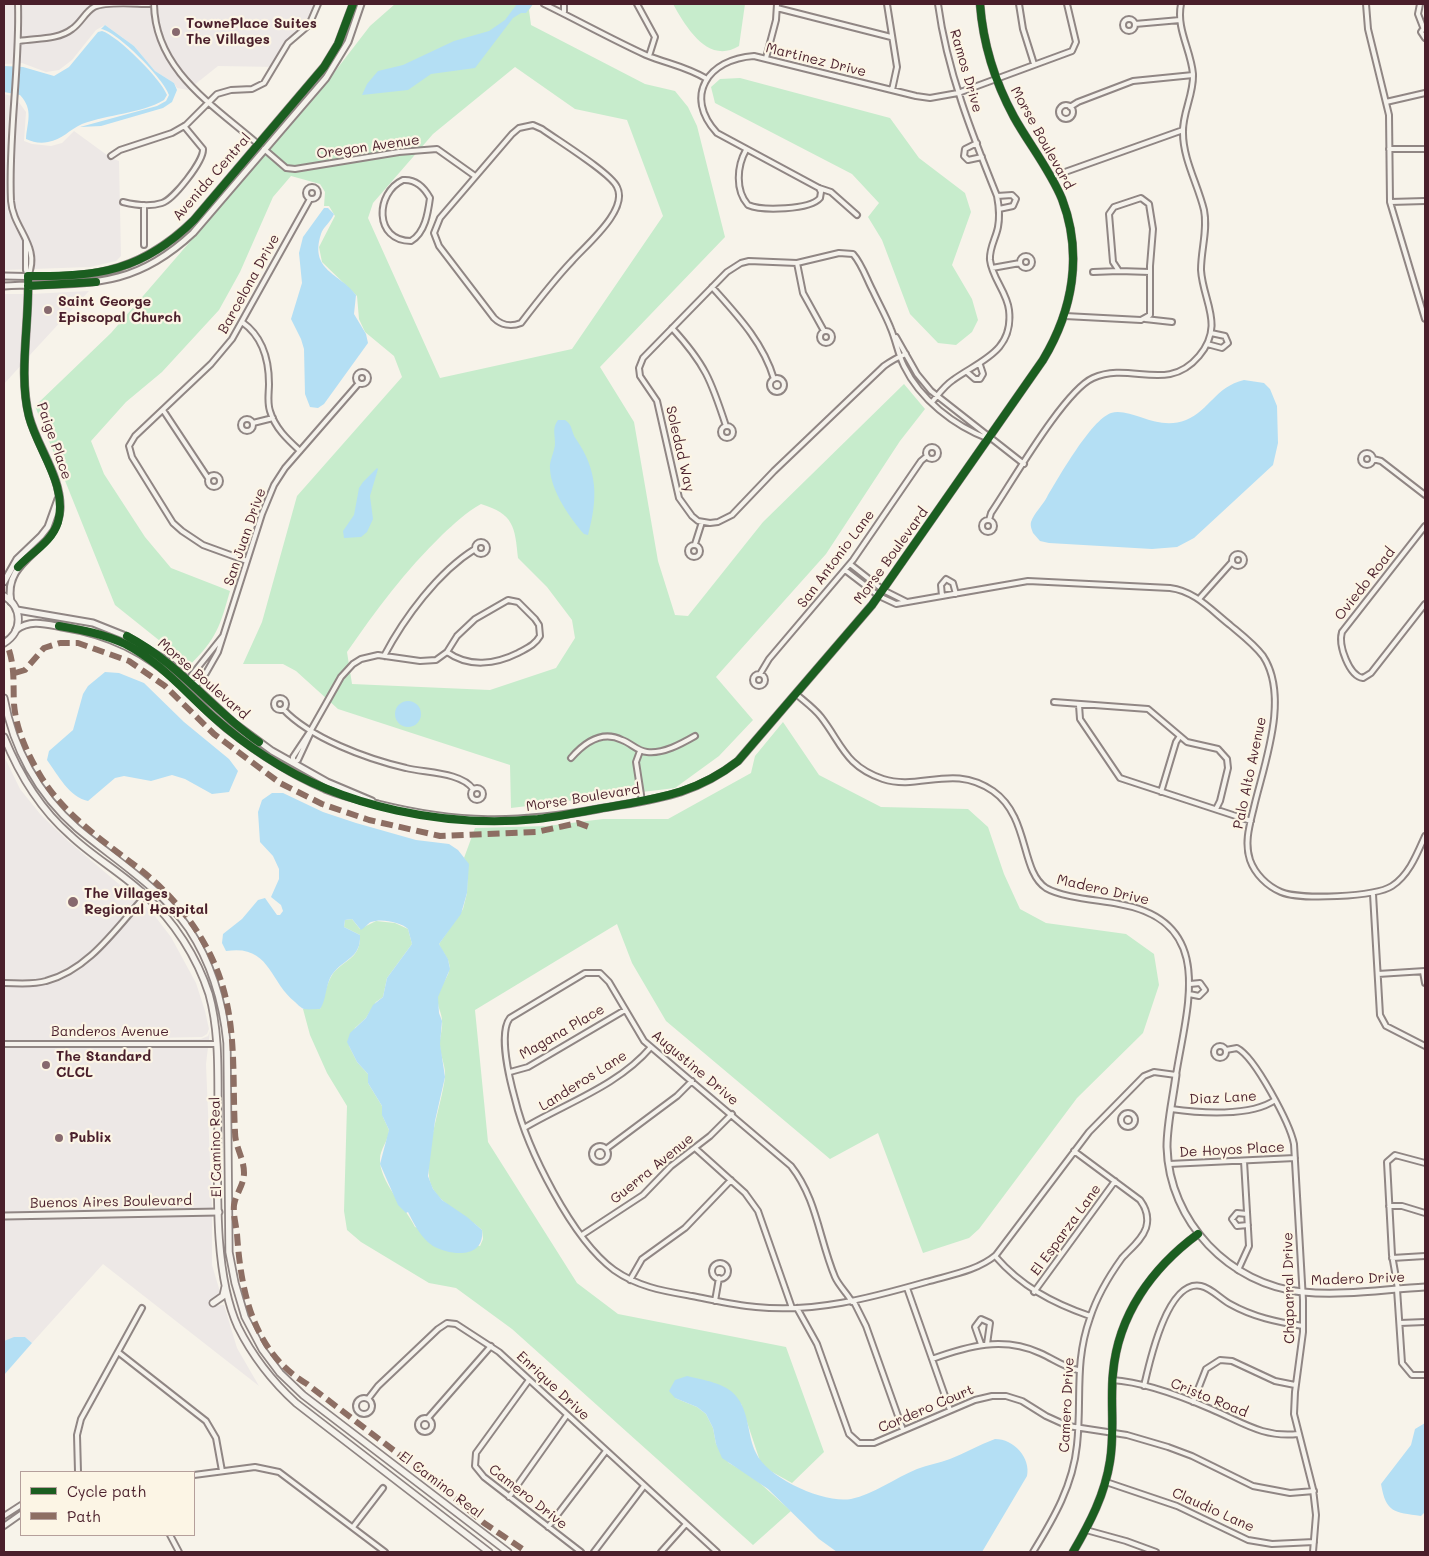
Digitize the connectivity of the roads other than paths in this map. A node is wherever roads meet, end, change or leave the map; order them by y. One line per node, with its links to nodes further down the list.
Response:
1 (18, 4): 25 (street, Paige Place)
2 (149, 4): 25 (street)
3 (154, 4): 35 (street)
4 (318, 4): 35 (street)
5 (353, 4): 41 (street, Avenida Central)
6 (361, 4): 42 (street, Avenida Central)
7 (544, 4): 19 (street)
8 (564, 4): 19 (street)
9 (637, 4): 26 (street)
10 (887, 4): 23 (street)
11 (938, 4): 33 (street, Ramos Drive)
12 (980, 4): 31 (street, Morse Boulevard)
13 (1019, 4): 28 (street)
14 (1067, 4): 28 (street, Martinez Drive)
15 (1181, 4): 20 (street)
16 (1366, 4): 36 (street)
17 (1420, 4): 22 (street)
18 (777, 6): 23 (street); 27 (street)
19 (564, 12): 26 (street)
20 (1180, 20): 21 (street); 29 (street)
21 (1135, 24)
22 (1424, 27): 24 (street)
23 (891, 37): 32 (street)
24 (1425, 38)
25 (19, 41): 70 (street, Paige Place)
26 (649, 56): 30 (street)
27 (766, 58): 30 (street, Martinez Drive); 32 (street, Martinez Drive)
28 (1034, 64): 31 (street, Martinez Drive)
29 (1193, 75): 37 (street); 39 (street)
30 (707, 79): 45 (street)
31 (997, 79): 33 (street, Martinez Drive); 49 (street, Morse Boulevard)
32 (892, 90): 33 (street, Martinez Drive)
33 (958, 93): 40 (street, Ramos Drive)
34 (1425, 94): 36 (street)
35 (209, 102): 38 (street); 41 (street)
36 (1386, 102): 43 (street)
37 (1070, 107)
38 (184, 126): 46 (street); 56 (street)
39 (1183, 130): 49 (street); 83 (street)
40 (977, 143): 47 (street, Ramos Drive); 47 (street)
41 (258, 144): 42 (street); 64 (street, Avenida Central)
42 (264, 149): 48 (street, Oregon Avenue); 71 (street, Avenida Central)
43 (1389, 149): 44 (street); 55 (street)
44 (1425, 149)
45 (746, 150): 50 (street); 50 (street)
46 (111, 156)
47 (982, 157): 51 (street, Ramos Drive)
48 (475, 176): 60 (street); 60 (street)
49 (1051, 178): 75 (street, Morse Boulevard)
50 (819, 188): 58 (street)
51 (997, 196): 57 (street, Ramos Drive); 57 (street)
52 (310, 198): 78 (street, Barcelona Drive)
53 (1425, 201): 55 (street)
54 (123, 202): 56 (street)
55 (1390, 202): 77 (street)
56 (144, 205): 61 (street)
57 (999, 209): 65 (street, Ramos Drive)
58 (857, 215)
59 (425, 220): 59 (street); 60 (street)
60 (436, 225)
61 (144, 244)
62 (797, 263): 74 (street, Soledad Way); 81 (street, Soledad Way); 82 (street)
63 (1020, 263): 65 (street)
64 (119, 268): 70 (street, Avenida Central); 71 (street)
65 (992, 268): 87 (street, Ramos Drive)
66 (1119, 271): 67 (street); 68 (street); 68 (street)
67 (1093, 272)
68 (1150, 272): 76 (street)
69 (4, 276): 70 (street, Avenida Central)
70 (28, 276): 73 (street, Paige Place)
71 (122, 276): 73 (street, Avenida Central)
72 (4, 286): 73 (street, Avenida Central)
73 (28, 286): 104 (street, Paige Place)
74 (712, 287): 80 (street, Soledad Way); 89 (street)
75 (1065, 316): 76 (street); 97 (street, Morse Boulevard)
76 (1146, 318): 79 (street)
77 (1425, 319)
78 (242, 322): 93 (street, Barcelona Drive); 94 (street)
79 (1172, 322)
80 (672, 328): 96 (street); 106 (street, Soledad Way)
81 (890, 328): 85 (street, Soledad Way); 86 (street, Soledad Way)
82 (824, 331)
83 (1211, 333): 84 (street); 84 (street)
84 (1207, 344): 101 (street)
85 (906, 354): 86 (street); 91 (street, Soledad Way)
86 (900, 356): 92 (street, Soledad Way); 106 (street)
87 (980, 365): 88 (street, Ramos Drive); 88 (street, Ramos Drive)
88 (967, 372): 91 (street, Ramos Drive)
89 (774, 378)
90 (359, 383): 98 (street, San Juan Drive)
91 (937, 396): 92 (street, Ramos Drive); 97 (street, Soledad Way)
92 (932, 402): 97 (street, Soledad Way)
93 (163, 410): 102 (street); 110 (street, Barcelona Drive)
94 (272, 418): 95 (street); 98 (street)
95 (254, 423)
96 (726, 426)
97 (989, 439): 101 (street); 115 (street, Morse Boulevard)
98 (300, 451): 110 (street, San Juan Drive)
99 (927, 456): 112 (street, San Antonio Lane)
100 (1373, 459): 103 (street)
101 (1024, 464): 105 (street)
102 (208, 478)
103 (1425, 495)
104 (59, 496): 114 (street, Paige Place); 121 (street, Paige Place)
105 (989, 520)
106 (702, 522): 108 (street)
107 (1425, 526): 123 (street, Oviedo Road)
108 (696, 544)
109 (474, 550): 131 (street)
110 (248, 561): 128 (street, San Juan Drive)
111 (1232, 562): 120 (street)
112 (850, 564): 113 (street, San Antonio Lane); 115 (street)
113 (845, 570): 118 (street, Palo Alto Avenue); 132 (street, San Antonio Lane)
114 (4, 582)
115 (883, 590): 118 (street, Morse Boulevard); 122 (street)
116 (956, 594): 119 (street, Palo Alto Avenue); 119 (street); 120 (street, Palo Alto Avenue)
117 (4, 596): 121 (main road)
118 (879, 596): 122 (street, Palo Alto Avenue); 135 (street, Morse Boulevard)
119 (942, 596): 122 (street, Palo Alto Avenue)
120 (1199, 599): 156 (street, Palo Alto Avenue)
121 (12, 602): 124 (main road)
122 (907, 602)
123 (1425, 604)
124 (17, 610): 125 (street, Morse Boulevard); 127 (main road)
125 (60, 617): 126 (street); 133 (street, Morse Boulevard)
126 (59, 626): 127 (street, Morse Boulevard); 134 (street, Morse Boulevard)
127 (16, 630): 129 (main road)
128 (223, 636): 133 (street, San Juan Drive); 133 (street, San Juan Drive)
129 (4, 643)
130 (447, 652): 130 (street); 131 (street)
131 (384, 656): 140 (street)
132 (760, 674)
133 (192, 683): 134 (street); 147 (street, Morse Boulevard)
134 (185, 689): 148 (street, Morse Boulevard)
135 (796, 694): 153 (street, Morse Boulevard); 167 (street, Madero Drive)
136 (4, 698): 141 (main road, El Camino Real)
137 (1054, 702): 138 (street)
138 (1079, 705): 143 (street); 151 (street)
139 (283, 709): 140 (street)
140 (311, 730): 147 (street); 149 (street)
141 (12, 733): 144 (main road); 150 (main road, El Camino Real)
142 (695, 736): 145 (street)
143 (1180, 736): 151 (street); 155 (street)
144 (4, 737): 152 (main road, El Camino Real)
145 (640, 751): 146 (street); 153 (street)
146 (571, 758)
147 (293, 763): 148 (street); 154 (street, Morse Boulevard)
148 (288, 771): 154 (street, Morse Boulevard)
149 (473, 789)
150 (44, 792): 152 (main road); 160 (main road, El Camino Real)
151 (1161, 792): 155 (street)
152 (36, 798): 162 (main road, El Camino Real)
153 (642, 801): 154 (street, Morse Boulevard)
154 (376, 804)
155 (1216, 810): 156 (street)
156 (1251, 821): 161 (street, Palo Alto Avenue)
157 (1425, 836): 158 (street, Palo Alto Avenue)
158 (1421, 845): 159 (street); 161 (street, Palo Alto Avenue)
159 (1425, 849)
160 (152, 888): 162 (main road); 170 (main road, El Camino Real)
161 (1373, 894): 164 (street)
162 (146, 895): 165 (street); 172 (main road, El Camino Real)
163 (1424, 971): 164 (street); 166 (street)
164 (1378, 974): 173 (street)
165 (4, 983)
166 (1425, 983)
167 (1190, 984): 168 (street, Madero Drive); 168 (street)
168 (1189, 994): 177 (street, Madero Drive)
169 (625, 1010): 174 (street, Augustine Drive); 176 (street, Magana Place); 176 (street, Augustine Drive)
170 (227, 1043): 172 (main road); 195 (main road, El Camino Real)
171 (4, 1044): 172 (street, Banderos Avenue)
172 (217, 1044): 196 (main road, El Camino Real)
173 (1425, 1046)
174 (651, 1047): 178 (street, Augustine Drive); 184 (street, Landeros Lane)
175 (1226, 1050): 179 (street, Chaparral Drive)
176 (510, 1072): 184 (street, Augustine Drive)
177 (1176, 1076): 180 (street, Augustine Drive); 181 (street, Madero Drive)
178 (692, 1081): 182 (street, Augustine Drive); 186 (street)
179 (1275, 1100): 181 (street, Diaz Lane); 188 (street, Chaparral Drive)
180 (1114, 1106): 183 (street); 187 (street, Augustine Drive)
181 (1171, 1109): 191 (street, Madero Drive)
182 (732, 1114): 185 (street, Guerra Avenue); 216 (street, Augustine Drive)
183 (1123, 1115)
184 (524, 1128): 202 (street, Augustine Drive)
185 (695, 1148): 192 (street, Cordero Court); 202 (street, Guerra Avenue)
186 (606, 1149): 186 (street)
187 (1074, 1151): 193 (street, Camero Drive); 203 (street, Augustine Drive)
188 (1296, 1158): 189 (street, De Hoyos Place); 214 (street, Chaparral Drive)
189 (1244, 1161): 191 (street, De Hoyos Place); 198 (street)
190 (1425, 1163): 194 (street)
191 (1169, 1164): 201 (street, Madero Drive)
192 (731, 1180): 208 (street); 219 (street, Cordero Court)
193 (1115, 1181): 213 (street, El Esparza Lane); 220 (street, Camero Drive)
194 (1389, 1206): 197 (street); 205 (street)
195 (230, 1211): 196 (main road); 235 (main road, El Camino Real)
196 (219, 1212): 199 (street, Buenos Aires Boulevard); 209 (main road, El Camino Real)
197 (1425, 1213)
198 (1247, 1214): 200 (street); 200 (street)
199 (4, 1216)
200 (1248, 1225): 206 (street)
201 (1198, 1234): 206 (street, Madero Drive); 232 (street)
202 (582, 1235): 208 (street, Augustine Drive)
203 (995, 1256): 211 (street, Augustine Drive); 213 (street)
204 (1425, 1256): 205 (street)
205 (1392, 1258): 212 (street)
206 (1238, 1270): 214 (street, Madero Drive)
207 (719, 1278): 207 (street); 215 (street)
208 (630, 1280): 215 (street, Augustine Drive)
209 (225, 1285): 217 (main road, El Camino Real); 217 (main road)
210 (1425, 1287): 212 (street, Madero Drive)
211 (907, 1288): 216 (street, Augustine Drive); 228 (street)
212 (1398, 1289): 214 (street, Madero Drive); 222 (street)
213 (1034, 1292): 220 (street)
214 (1303, 1292): 223 (street, Chaparral Drive)
215 (715, 1301): 219 (street, Augustine Drive)
216 (853, 1302): 219 (street, Augustine Drive); 243 (street, Augustine Drive)
217 (231, 1306): 238 (main road, El Camino Real)
218 (142, 1308): 227 (street)
219 (795, 1308): 243 (street, Cordero Court)
220 (1090, 1316): 229 (street, Camero Drive)
221 (1425, 1322): 222 (street)
222 (1400, 1323): 230 (street)
223 (1303, 1326): 233 (street, Chaparral Drive); 234 (street)
224 (980, 1344): 225 (street); 225 (street); 228 (street)
225 (987, 1344): 229 (street)
226 (491, 1346): 231 (street, Enrique Drive); 236 (street, Enrique Drive); 241 (street)
227 (118, 1352): 247 (street); 248 (street)
228 (932, 1359): 239 (street)
229 (1078, 1370): 242 (street, Camero Drive)
230 (1425, 1375)
231 (529, 1380): 240 (street, Enrique Drive); 254 (street, Camero Drive)
232 (1112, 1380): 234 (street, Cristo Road); 244 (street)
233 (1295, 1385): 237 (street); 245 (street, Chaparral Drive)
234 (1144, 1386): 237 (street, Cristo Road)
235 (303, 1395): 238 (main road); 268 (main road, El Camino Real)
236 (368, 1399): 236 (street, Enrique Drive)
237 (1193, 1402): 245 (street, Cristo Road)
238 (296, 1403): 267 (main road, El Camino Real)
239 (950, 1410): 242 (street, Cordero Court); 243 (street, Cordero Court)
240 (567, 1415): 246 (street, Enrique Drive); 254 (street)
241 (428, 1418): 241 (street)
242 (1078, 1428): 244 (street, Cordero Court); 273 (street, Camero Drive)
243 (903, 1430)
244 (1114, 1432): 250 (street); 253 (street, Cordero Court)
245 (1298, 1434): 253 (street, Chaparral Drive)
246 (606, 1451): 251 (street, Enrique Drive); 261 (street)
247 (78, 1471)
248 (222, 1471): 249 (street); 260 (street)
249 (195, 1475)
250 (1106, 1482): 262 (street); 264 (street, Claudio Lane)
251 (644, 1486): 258 (street, Enrique Drive); 270 (street)
252 (383, 1488): 260 (street)
253 (1314, 1491): 264 (street, Chaparral Drive)
254 (509, 1497): 261 (street, Camero Drive)
255 (20, 1506): 257 (street)
256 (20, 1515): 259 (street)
257 (4, 1516)
258 (686, 1524): 271 (street); 272 (street, Enrique Drive)
259 (4, 1526)
260 (353, 1527): 266 (street)
261 (548, 1527): 269 (street, Camero Drive)
262 (1086, 1530): 274 (street); 275 (street)
263 (171, 1536): 265 (street)
264 (1314, 1542): 276 (street, Chaparral Drive)
265 (180, 1552)
266 (385, 1552)
267 (490, 1552)
268 (508, 1552)
269 (581, 1552)
270 (594, 1552)
271 (661, 1552)
272 (717, 1552)
273 (1033, 1552)
274 (1073, 1552)
275 (1156, 1552)
276 (1313, 1552)

